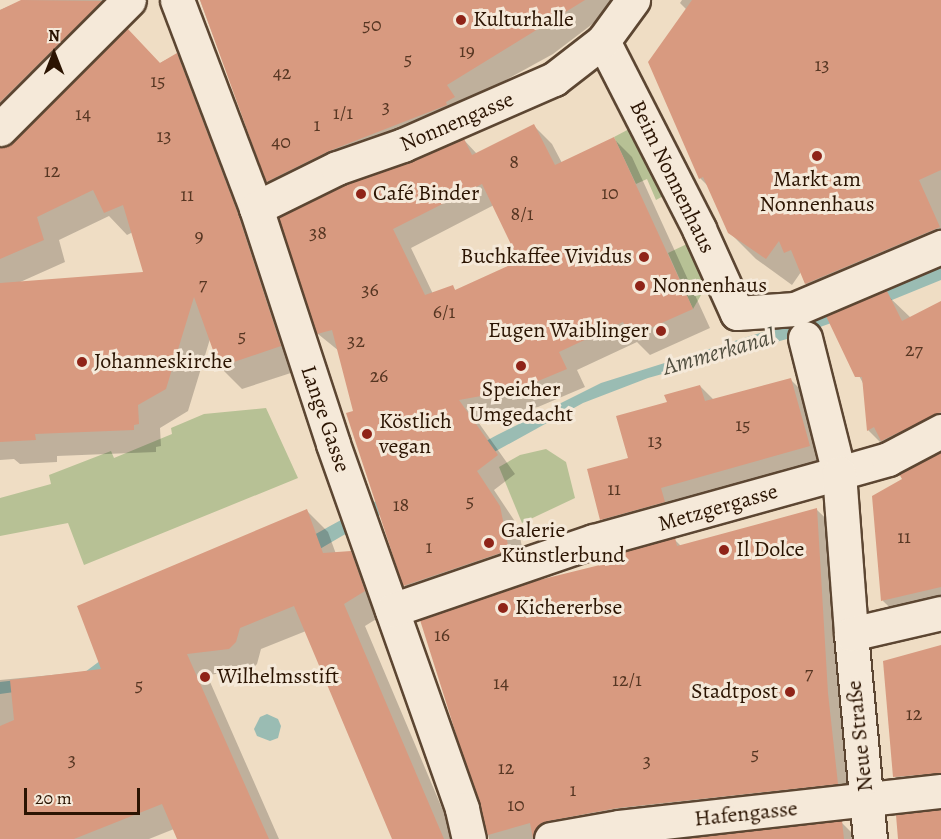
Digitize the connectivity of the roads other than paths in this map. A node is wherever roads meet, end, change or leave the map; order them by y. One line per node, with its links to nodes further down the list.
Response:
1 (129, 0): 5 (street)
2 (177, 0): 6 (street, Lange Gasse)
3 (633, 0): 4 (street, Nonnengasse)
4 (603, 41): 6 (street, Nonnengasse); 7 (street, Beim Nonnenhaus)
5 (0, 129)
6 (256, 208): 11 (street, Lange Gasse)
7 (941, 247)
8 (805, 339): 10 (street)
9 (941, 431): 10 (street, Metzgergasse)
10 (839, 473): 11 (street, Metzgergasse); 13 (street, Neue Straße)
11 (392, 610): 16 (street, Lange Gasse)
12 (941, 613): 13 (street)
13 (850, 634): 15 (street, Neue Straße)
14 (941, 791): 15 (street, Hafengasse)
15 (867, 802): 17 (street, Hafengasse); 18 (street, Neue Straße)
16 (469, 839)
17 (552, 839)
18 (870, 839)

